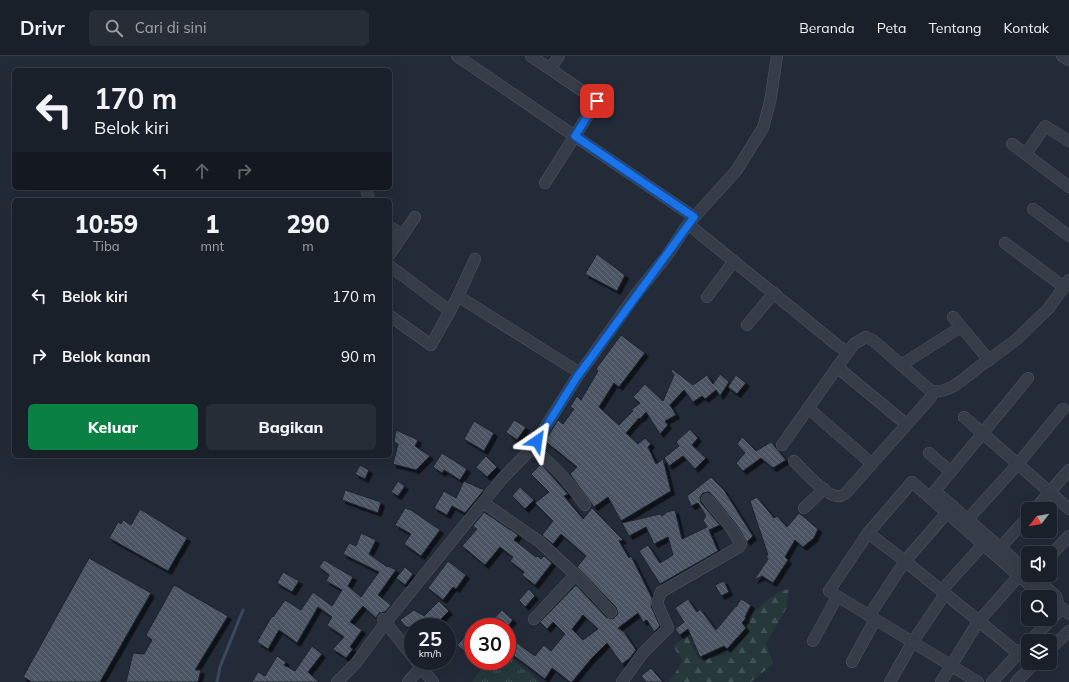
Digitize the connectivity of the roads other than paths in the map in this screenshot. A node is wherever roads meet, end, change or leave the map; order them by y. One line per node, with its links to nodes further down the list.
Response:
1 (531, 56): 7 (street)
2 (559, 56): 7 (street)
3 (777, 56): 16 (street)
4 (1062, 56): 6 (street)
5 (465, 58): 8 (street)
6 (1069, 60)
7 (550, 69): 8 (street)
8 (575, 136): 12 (street); 16 (street)
9 (1069, 141): 11 (street)
10 (1012, 144): 11 (street)
11 (1026, 154): 13 (street)
12 (544, 183)
13 (1069, 187)
14 (1033, 209): 19 (street)
15 (415, 217): 18 (street)
16 (691, 220): 23 (street); 38 (street)
17 (392, 228): 18 (street)
18 (403, 235): 21 (street)
19 (1069, 236)
20 (1005, 243): 25 (street)
21 (392, 251)
22 (475, 259): 27 (street)
23 (734, 262): 26 (street); 28 (street)
24 (392, 268): 29 (street)
25 (1066, 283): 35 (street)
26 (774, 293): 32 (street); 34 (street)
27 (458, 296): 29 (street); 38 (street)
28 (707, 297)
29 (450, 311): 30 (street)
30 (392, 317)
31 (953, 317): 33 (street)
32 (747, 325)
33 (961, 327): 35 (street); 36 (street)
34 (848, 352): 36 (street); 37 (street)
35 (989, 360): 40 (street)
36 (901, 364): 40 (street)
37 (837, 366): 41 (street); 44 (street)
38 (580, 373): 47 (street)
39 (1028, 378): 45 (street)
40 (931, 391): 44 (street)
41 (808, 408): 46 (street); 50 (street)
42 (1063, 409): 51 (street)
43 (964, 417): 45 (street)
44 (906, 424): 50 (street)
45 (984, 434): 51 (street); 53 (street)
46 (782, 445)
47 (530, 446): 58 (street); 60 (street)
48 (929, 453): 53 (street)
49 (794, 461): 54 (street)
50 (871, 463): 54 (street)
51 (1017, 465): 55 (street); 64 (street)
52 (1069, 470): 55 (street)
53 (951, 472): 56 (street)
54 (824, 489): 61 (street)
55 (1050, 492): 59 (street); 63 (street)
56 (933, 494): 62 (street); 66 (street)
57 (707, 499): 101 (street)
58 (484, 502): 74 (street); 83 (street)
59 (1041, 502)
60 (585, 505)
61 (804, 508)
62 (950, 509): 64 (street); 68 (street); 71 (street)
63 (1069, 509)
64 (968, 519): 68 (street)
65 (1021, 525): 69 (street)
66 (868, 533): 71 (street); 78 (street)
67 (1069, 536): 70 (street)
68 (986, 541): 69 (street); 72 (street); 77 (street)
69 (1000, 548): 73 (street)
70 (1057, 549)
71 (905, 561): 77 (street); 81 (street)
72 (1021, 568)
73 (1021, 568)
74 (576, 575): 80 (street); 82 (street)
75 (1021, 581): 84 (street)
76 (1038, 582): 79 (street)
77 (944, 592): 84 (street); 89 (street)
78 (837, 597): 81 (street); 87 (street)
79 (1062, 606): 86 (street)
80 (611, 612)
81 (872, 618): 89 (street); 93 (street)
82 (534, 619)
83 (385, 621): 90 (street); 98 (street)
84 (978, 622): 92 (street); 94 (street)
85 (1069, 631): 88 (street)
86 (1036, 634)
87 (813, 641)
88 (1057, 642)
89 (912, 643): 94 (street); 102 (street)
90 (404, 645)
91 (1021, 650): 92 (street)
92 (1018, 653): 105 (street)
93 (852, 662)
94 (950, 665): 103 (street); 104 (street)
95 (415, 670): 99 (street)
96 (424, 670): 100 (street)
97 (1028, 670): 106 (street)
98 (337, 682)
99 (408, 682)
100 (433, 682)
101 (622, 682)
102 (890, 682)
103 (941, 682)
104 (978, 682)
105 (992, 682)
106 (1016, 682)

